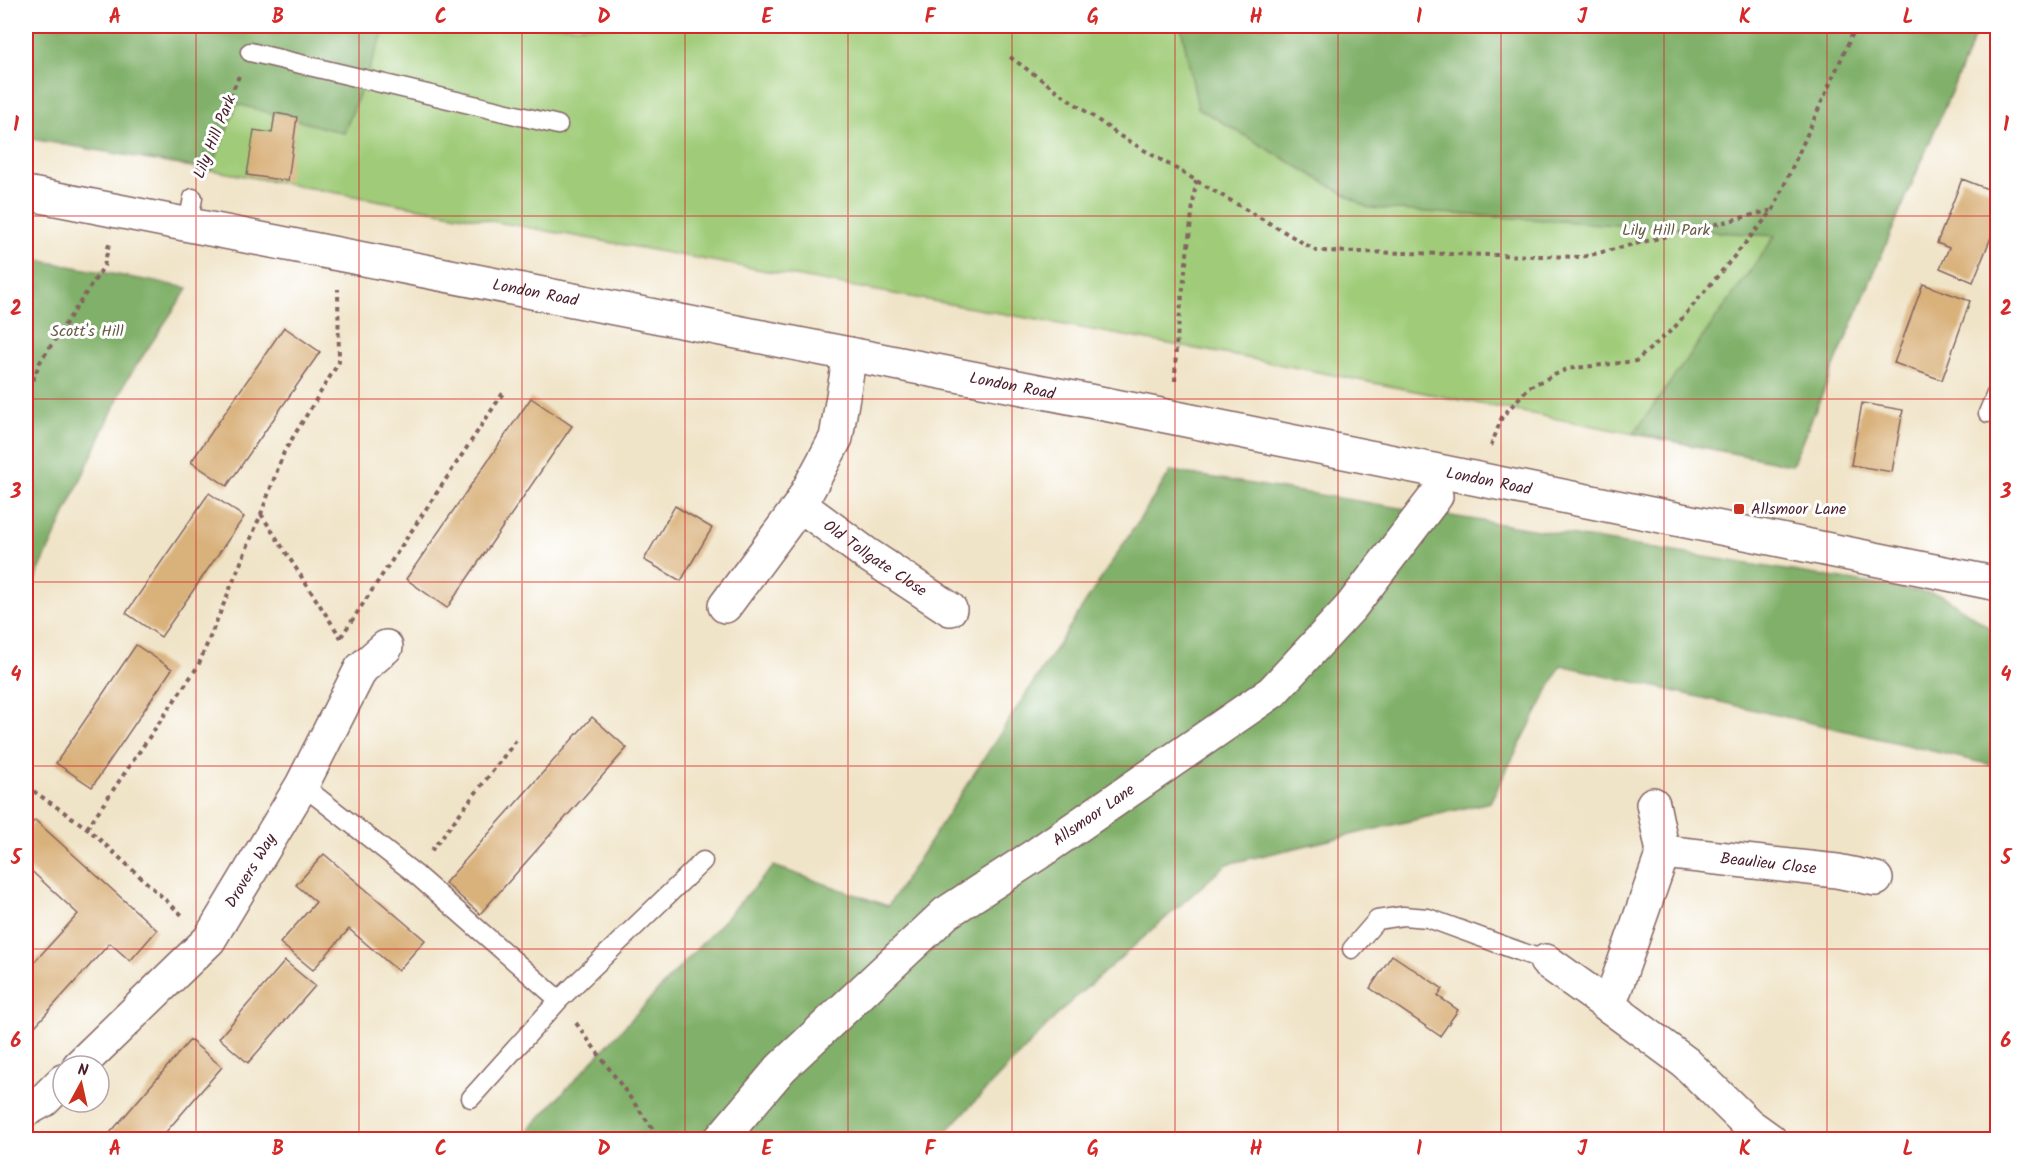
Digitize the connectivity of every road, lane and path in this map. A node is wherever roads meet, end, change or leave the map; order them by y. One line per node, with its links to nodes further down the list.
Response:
1 (1856, 26): 7 (path)
2 (250, 52): 4 (lane); 8 (path, Lily Hill Park)
3 (1010, 57): 5 (path)
4 (558, 124)
5 (1196, 180): 7 (path); 13 (path)
6 (26, 193): 8 (street, London Road)
7 (1773, 210): 17 (path)
8 (190, 211): 11 (street, London Road)
9 (108, 238): 15 (path)
10 (338, 288): 20 (path)
11 (850, 354): 18 (street, London Road); 19 (street)
12 (1998, 389): 16 (lane)
13 (1175, 391)
14 (503, 393): 24 (path)
15 (26, 397)
16 (1988, 413)
17 (1489, 451)
18 (1438, 483): 21 (street, London Road); 46 (street, Allsmoor Lane)
19 (801, 505): 22 (street); 23 (street, Old Tollgate Close)
20 (261, 514): 24 (path); 31 (path)
21 (1998, 584)
22 (725, 606)
23 (950, 609)
24 (340, 638): 26 (path)
25 (386, 647): 26 (street, Drovers Way)
26 (361, 669): 28 (street, Drovers Way)
27 (519, 738): 34 (path)
28 (302, 785): 34 (lane); 36 (street, Drovers Way)
29 (26, 786): 31 (path)
30 (1653, 804): 32 (street)
31 (87, 828): 36 (path)
32 (1663, 852): 35 (street, Beaulieu Close); 40 (street)
33 (703, 861): 39 (lane)
34 (414, 873): 39 (lane)
35 (1876, 879)
36 (209, 940): 41 (street, Drovers Way)
37 (1352, 949): 38 (lane)
38 (1546, 961): 40 (street)
39 (559, 1000): 43 (lane); 45 (path)
40 (1609, 1006): 47 (street)
41 (91, 1054)
42 (51, 1093): 44 (street)
43 (471, 1098)
44 (26, 1110)
45 (661, 1140)
46 (720, 1140)
47 (1770, 1140)

